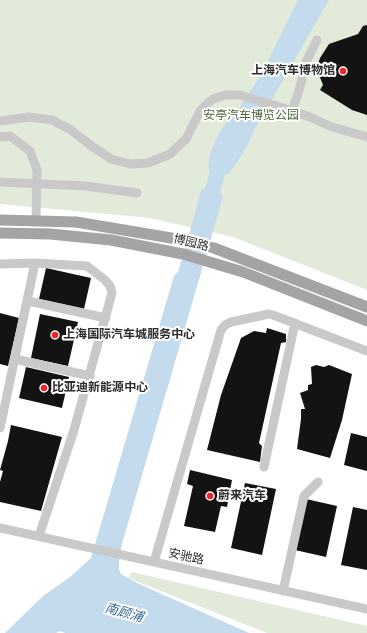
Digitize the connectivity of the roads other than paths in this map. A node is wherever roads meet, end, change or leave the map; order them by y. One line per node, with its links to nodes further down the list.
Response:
1 (317, 40): 2 (street)
2 (292, 111): 3 (street); 5 (street)
3 (0, 121)
4 (0, 137): 7 (street)
5 (367, 137)
6 (0, 182): 7 (street)
7 (37, 183): 8 (street); 10 (street)
8 (137, 193)
9 (0, 220): 10 (main road, 博园路)
10 (36, 220): 15 (main road, 博园路)
11 (0, 232): 17 (main road, 博园路)
12 (35, 263): 13 (street); 14 (street); 16 (street)
13 (0, 264)
14 (28, 301): 16 (street); 20 (street)
15 (367, 306)
16 (106, 318): 21 (street)
17 (367, 321)
18 (295, 323): 19 (street); 23 (street); 27 (street)
19 (367, 351)
20 (15, 359): 21 (street); 22 (street)
21 (90, 376): 26 (street)
22 (0, 428)
23 (264, 467)
24 (318, 482): 28 (street)
25 (0, 528): 26 (street, 安驰路)
26 (39, 536): 27 (street, 安驰路)
27 (154, 562): 28 (street, 安驰路)
28 (283, 590): 29 (street, 安驰路)
29 (367, 609)

